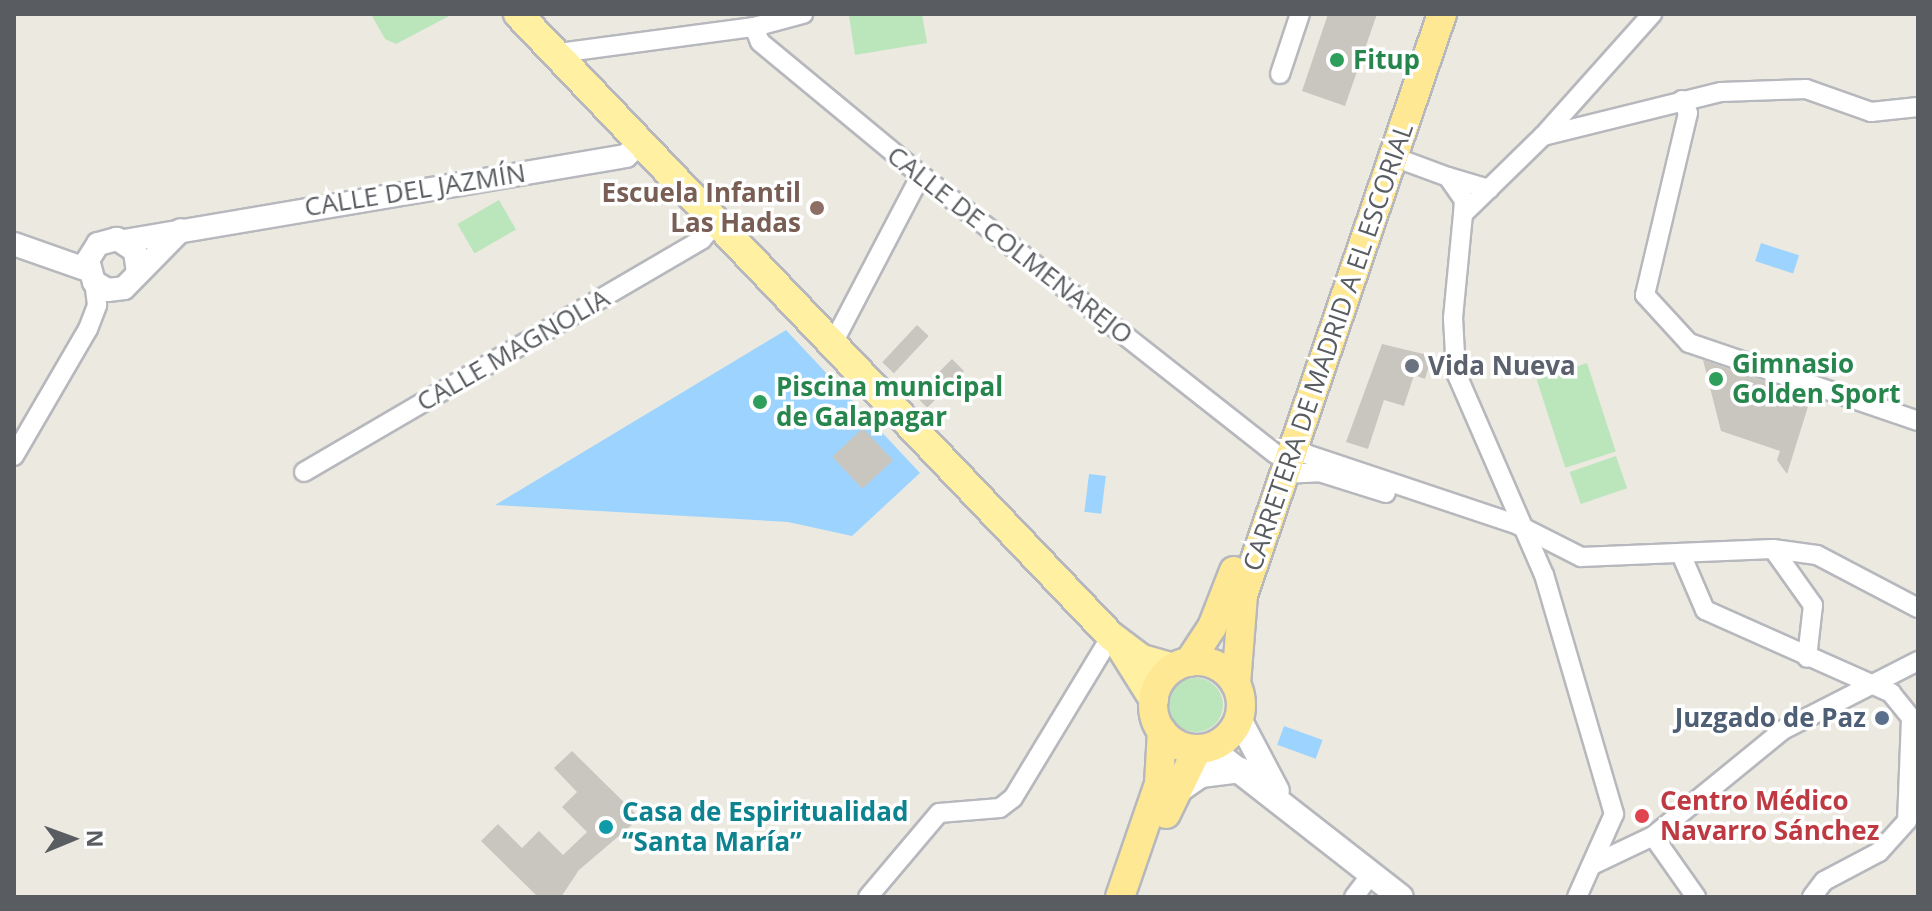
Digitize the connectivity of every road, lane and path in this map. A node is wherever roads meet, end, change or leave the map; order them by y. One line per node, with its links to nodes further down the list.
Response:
1 (518, 14): 8 (main road)
2 (803, 14): 7 (street)
3 (1300, 14): 9 (street)
4 (1425, 14): 30 (highway, CARRETERA DE MADRID A EL ESCORIAL)
5 (1442, 14): 14 (highway, CARRETERA DE MADRID A EL ESCORIAL)
6 (1652, 14): 12 (street)
7 (754, 27): 8 (street); 15 (street, CALLE DE COLMENAREJO)
8 (559, 53): 13 (main road)
9 (1280, 74)
10 (1682, 100): 11 (street); 12 (street); 28 (street)
11 (1918, 107)
12 (1543, 136): 17 (street)
13 (641, 142): 19 (main road); 20 (street, CALLE DEL JAZMÍN)
14 (1394, 157): 16 (street); 30 (highway, CARRETERA DE MADRID A EL ESCORIAL)
15 (921, 175): 27 (street); 30 (street, CALLE DE COLMENAREJO)
16 (1448, 177): 17 (street); 18 (street)
17 (1489, 189): 18 (street)
18 (1463, 214): 32 (street)
19 (717, 222): 27 (main road); 31 (street, CALLE MAGNOLIA)
20 (185, 227): 21 (street, CALLE DEL JAZMÍN); 25 (street)
21 (124, 241): 22 (street); 25 (street)
22 (98, 244): 23 (street); 24 (street)
23 (24, 247): 24 (street)
24 (91, 276): 25 (street); 26 (street)
25 (131, 280): 26 (street)
26 (88, 329): 29 (street)
27 (832, 345): 38 (main road)
28 (1918, 421)
29 (14, 456)
30 (1285, 457): 32 (street, CALLE DE COLMENAREJO); 32 (street, CALLE DE COLMENAREJO); 40 (highway, CARRETERA DE MADRID A EL ESCORIAL); 42 (highway, CARRETERA DE MADRID A EL ESCORIAL)
31 (304, 472)
32 (1521, 533): 35 (street, CALLE DE COLMENAREJO); 36 (street)
33 (1773, 549): 34 (street, CALLE DE COLMENAREJO); 37 (street, CALLE DE COLMENAREJO); 39 (street)
34 (1681, 554): 35 (street, CALLE DE COLMENAREJO); 39 (street)
35 (1581, 557): 36 (street, CALLE DE COLMENAREJO)
36 (1544, 575): 53 (street)
37 (1918, 608)
38 (1115, 640): 40 (main road); 44 (main road); 55 (street)
39 (1807, 658): 43 (street)
40 (1181, 665): 42 (highway); 44 (highway)
41 (1912, 666): 43 (street); 45 (street)
42 (1236, 684): 46 (highway)
43 (1877, 687): 45 (street); 52 (street)
44 (1154, 700): 47 (highway)
45 (1911, 718): 62 (street)
46 (1239, 719): 48 (highway); 51 (main road)
47 (1162, 731): 48 (highway); 56 (highway)
48 (1203, 749): 49 (main road); 50 (highway)
49 (1241, 770): 50 (main road); 51 (main road)
50 (1173, 795): 57 (highway)
51 (1283, 800): 54 (main road)
52 (1653, 836): 53 (street); 61 (street)
53 (1592, 865): 60 (street)
54 (1372, 873): 58 (street); 59 (main road)
55 (868, 897)
56 (1120, 897)
57 (1137, 897)
58 (1354, 897)
59 (1401, 897)
60 (1577, 897)
61 (1696, 897)
62 (1812, 897)

